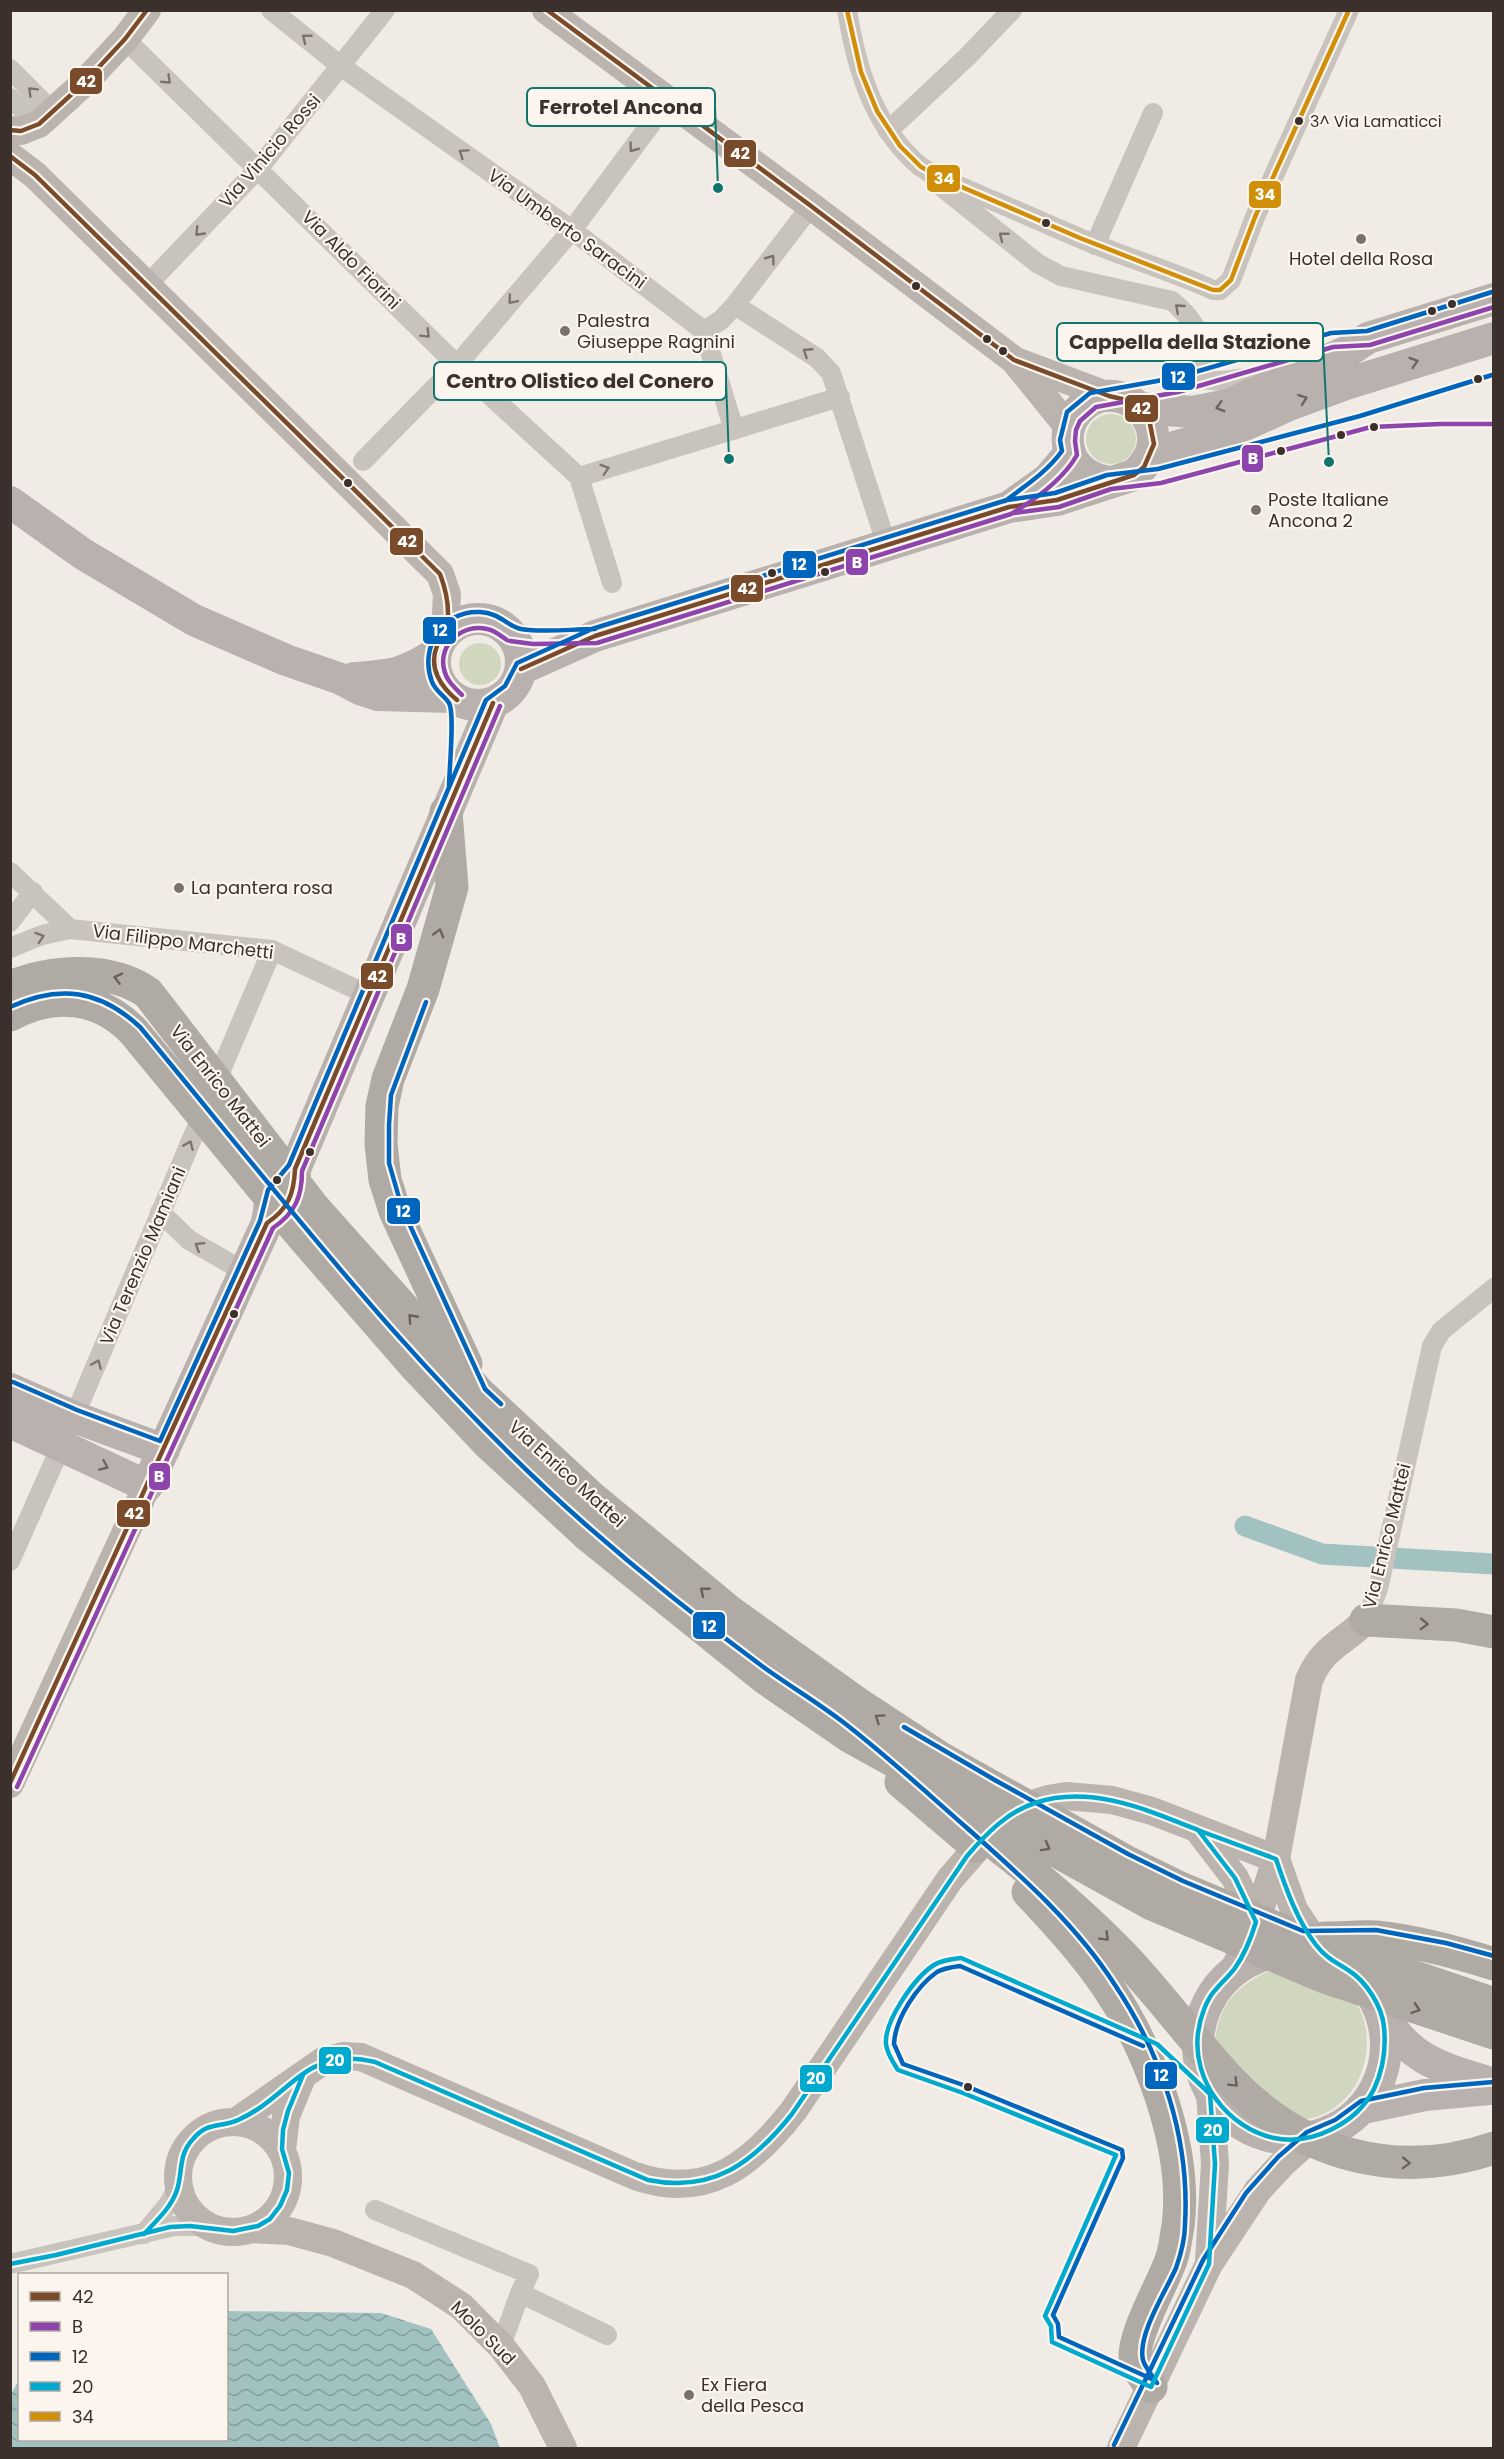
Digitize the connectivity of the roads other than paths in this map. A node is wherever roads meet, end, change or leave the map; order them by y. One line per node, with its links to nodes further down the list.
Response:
1 (147, 10): 8 (street)
2 (271, 10): 9 (street, Via Umberto Saracini, one-way to 2)
3 (385, 10): 9 (street, Via Vinicio Rossi)
4 (546, 10): 12 (street)
5 (847, 10): 16 (street)
6 (1012, 10): 16 (street)
7 (1348, 10): 23 (street)
8 (125, 39): 14 (street); 19 (street, Via Aldo Fiorini, one-way to 19)
9 (342, 67): 19 (street, Via Vinicio Rossi); 22 (street, Via Umberto Saracini, one-way to 9)
10 (10, 69): 14 (street, one-way to 10)
11 (10, 98): 14 (street)
12 (668, 101): 21 (street); 22 (street, one-way to 22)
13 (1153, 113): 23 (street)
14 (46, 118): 15 (street); 20 (street)
15 (10, 130)
16 (888, 130): 18 (street)
17 (10, 156): 20 (street)
18 (916, 164): 23 (street); 31 (street, one-way to 18)
19 (258, 169): 24 (street, Via Vinicio Rossi, one-way to 24); 30 (street, Via Aldo Fiorini, one-way to 30)
20 (35, 175): 24 (street)
21 (811, 206): 26 (street, one-way to 21); 29 (street)
22 (572, 230): 27 (street, Via Umberto Saracini); 30 (street, one-way to 30)
23 (1095, 245)
24 (147, 285): 47 (street)
25 (1494, 299): 31 (main road)
26 (735, 305): 27 (street); 33 (street, one-way to 26)
27 (705, 331): 35 (street)
28 (1494, 338): 37 (main road, one-way to 28)
29 (1014, 360): 32 (street); 36 (street)
30 (457, 365): 38 (street); 39 (street, Via Aldo Fiorini)
31 (1311, 367): 34 (main road, one-way to 34)
32 (1109, 396): 34 (main road); 36 (main road)
33 (840, 397): 35 (street); 43 (street)
34 (1141, 408): 37 (main road)
35 (734, 430): 39 (street, one-way to 35)
36 (1069, 441): 40 (main road); 42 (main road)
37 (1150, 456): 40 (main road)
38 (363, 461)
39 (579, 477): 44 (street)
40 (1109, 482): 42 (main road)
41 (10, 502): 49 (main road)
42 (1009, 507): 43 (main road)
43 (887, 546): 46 (main road)
44 (612, 583)
45 (511, 634): 46 (main road); 47 (main road); 48 (main road)
46 (595, 636): 48 (main road)
47 (440, 644): 49 (main road); 50 (main road)
48 (521, 669): 51 (main road)
49 (341, 679): 50 (main road)
50 (454, 699): 51 (main road); 52 (main road)
51 (493, 703): 52 (main road)
52 (451, 799): 60 (main road); 66 (highway, one-way to 52)
53 (10, 872): 54 (street, Via Filippo Marchetti)
54 (33, 892): 55 (street); 56 (street, Via Filippo Marchetti)
55 (10, 921)
56 (70, 929): 57 (street, one-way to 56); 58 (street, Via Filippo Marchetti)
57 (10, 948)
58 (272, 950): 60 (street, Via Filippo Marchetti); 62 (street, Via Terenzio Mamiani, one-way to 58)
59 (10, 987): 66 (highway, Via Enrico Mattei, one-way to 59)
60 (368, 995): 63 (main road)
61 (10, 1015): 75 (highway, Via Enrico Mattei)
62 (160, 1212): 63 (street, one-way to 62); 67 (street, Via Terenzio Mamiani, one-way to 62)
63 (245, 1272): 70 (main road)
64 (1494, 1287): 73 (street, Via Enrico Mattei)
65 (10, 1389): 67 (main road)
66 (479, 1393): 80 (highway, Via Enrico Mattei, one-way to 66)
67 (67, 1414): 69 (street, Via Terenzio Mamiani); 70 (main road)
68 (11, 1422): 69 (main road)
69 (54, 1444): 71 (main road, one-way to 71); 72 (street, Via Terenzio Mamiani)
70 (164, 1450): 71 (main road)
71 (147, 1486): 76 (street)
72 (10, 1561)
73 (1366, 1620): 74 (highway, one-way to 74); 78 (street, Via Enrico Mattei)
74 (1494, 1632)
75 (849, 1736): 85 (highway, Via Enrico Mattei, one-way to 85); 93 (highway, one-way to 93); 107 (highway)
76 (10, 1784)
77 (1198, 1830): 78 (street); 79 (street); 86 (street)
78 (1276, 1858): 79 (street, Via Enrico Mattei); 80 (street, Via Enrico Mattei)
79 (1256, 1922): 82 (street, Via Enrico Mattei)
80 (1314, 1948): 81 (highway); 82 (main road, Via Enrico Mattei); 83 (main road, Via Enrico Mattei); 84 (highway, Via Enrico Mattei)
81 (1494, 1964)
82 (1233, 1971): 89 (main road, Via Enrico Mattei)
83 (1372, 1996): 87 (main road, Via Enrico Mattei); 90 (main road, Via Enrico Mattei)
84 (1494, 2004)
85 (1494, 2033)
86 (303, 2075): 91 (street); 94 (street)
87 (1494, 2084)
88 (1494, 2089): 90 (main road, Via Enrico Mattei)
89 (1210, 2094): 92 (main road, Via Enrico Mattei); 102 (street)
90 (1363, 2108): 92 (main road, Via Enrico Mattei)
91 (237, 2121): 94 (street); 95 (street)
92 (1311, 2138): 102 (street)
93 (1494, 2148)
94 (282, 2150): 96 (street, Molo Sud)
95 (178, 2187): 98 (street); 100 (street)
96 (288, 2190): 99 (street, Molo Sud); 101 (street, Molo Sud)
97 (375, 2210): 104 (street)
98 (208, 2226): 99 (street, Molo Sud); 100 (street, Molo Sud)
99 (250, 2229): 101 (street, Molo Sud)
100 (144, 2234): 103 (street, Molo Sud)
101 (333, 2243): 106 (street, Molo Sud)
102 (1209, 2264): 107 (street)
103 (16, 2265)
104 (520, 2293): 105 (street); 106 (street)
105 (607, 2335)
106 (501, 2346): 108 (street, Molo Sud)
107 (1151, 2387): 109 (street)
108 (563, 2448)
109 (1121, 2448)

